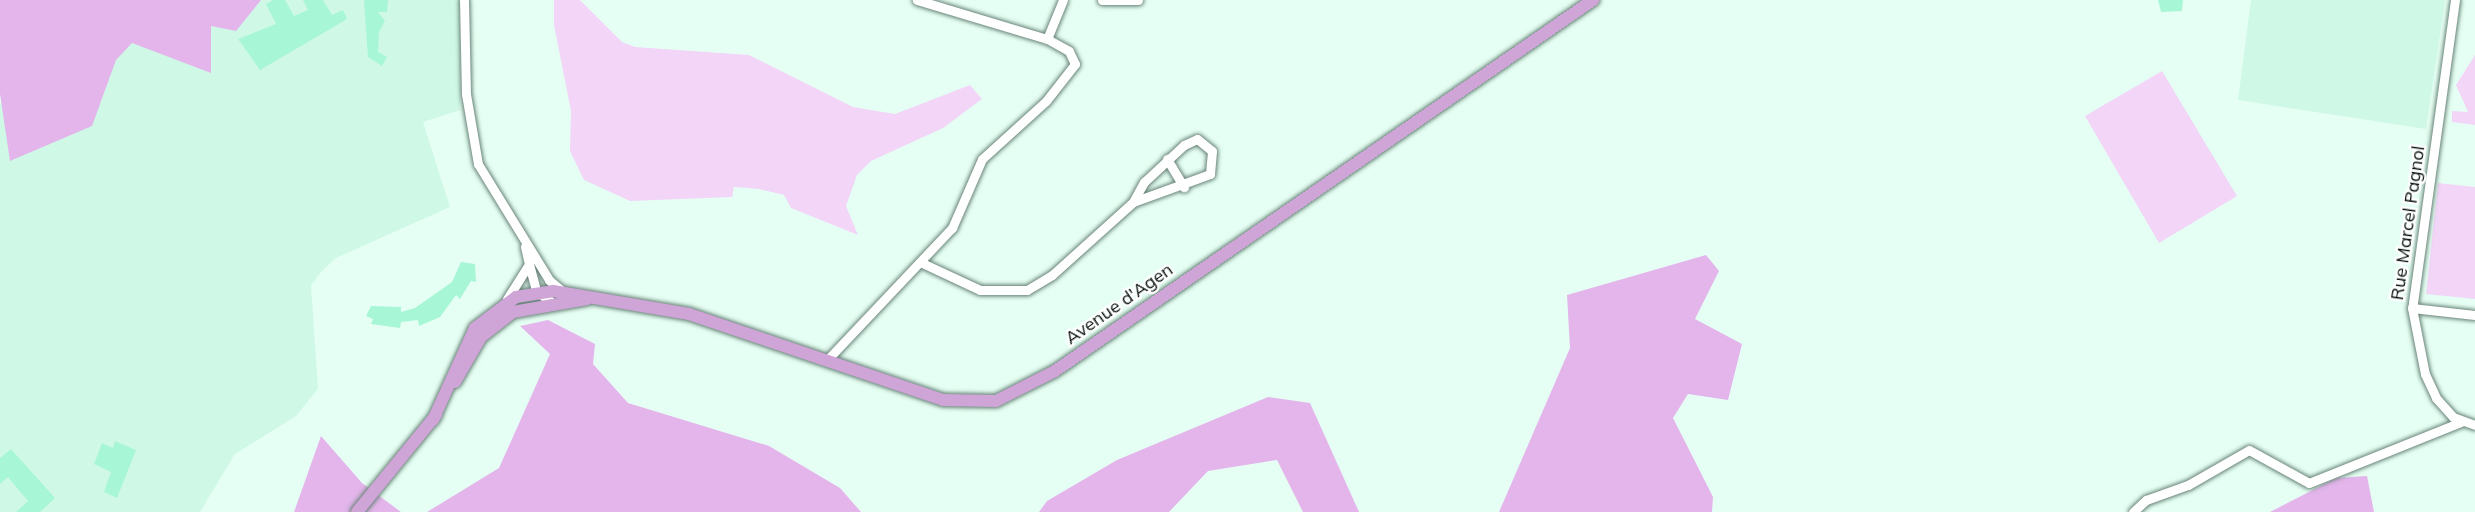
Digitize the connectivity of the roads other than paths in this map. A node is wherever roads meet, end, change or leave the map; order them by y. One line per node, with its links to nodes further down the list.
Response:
1 (464, 0): 12 (street)
2 (917, 0): 8 (street)
3 (1063, 0): 8 (street)
4 (1102, 0): 5 (street)
5 (1138, 0)
6 (1593, 0): 22 (main road, Avenue d'Agen)
7 (2455, 0): 19 (street, Rue Marcel Pagnol)
8 (1047, 39): 13 (street)
9 (1167, 159): 10 (street); 10 (street); 11 (street)
10 (1184, 187): 11 (street)
11 (1133, 202): 13 (street)
12 (510, 213): 14 (street); 15 (street)
13 (921, 262): 22 (street)
14 (529, 264): 17 (street); 20 (street)
15 (542, 270): 16 (street); 17 (street)
16 (561, 290): 17 (main road, Avenue d'Agen); 18 (main road, Avenue d'Agen)
17 (543, 296): 18 (main road, Avenue d'Agen); 20 (main road); 23 (main road)
18 (606, 297): 22 (main road, Avenue d'Agen)
19 (2412, 308): 21 (street); 24 (street, Rue Marcel Pagnol)
20 (493, 311): 23 (main road)
21 (2475, 315)
22 (827, 360)
23 (433, 420): 26 (main road)
24 (2461, 422): 25 (street); 27 (street)
25 (2475, 425)
26 (357, 512)
27 (2133, 512)

